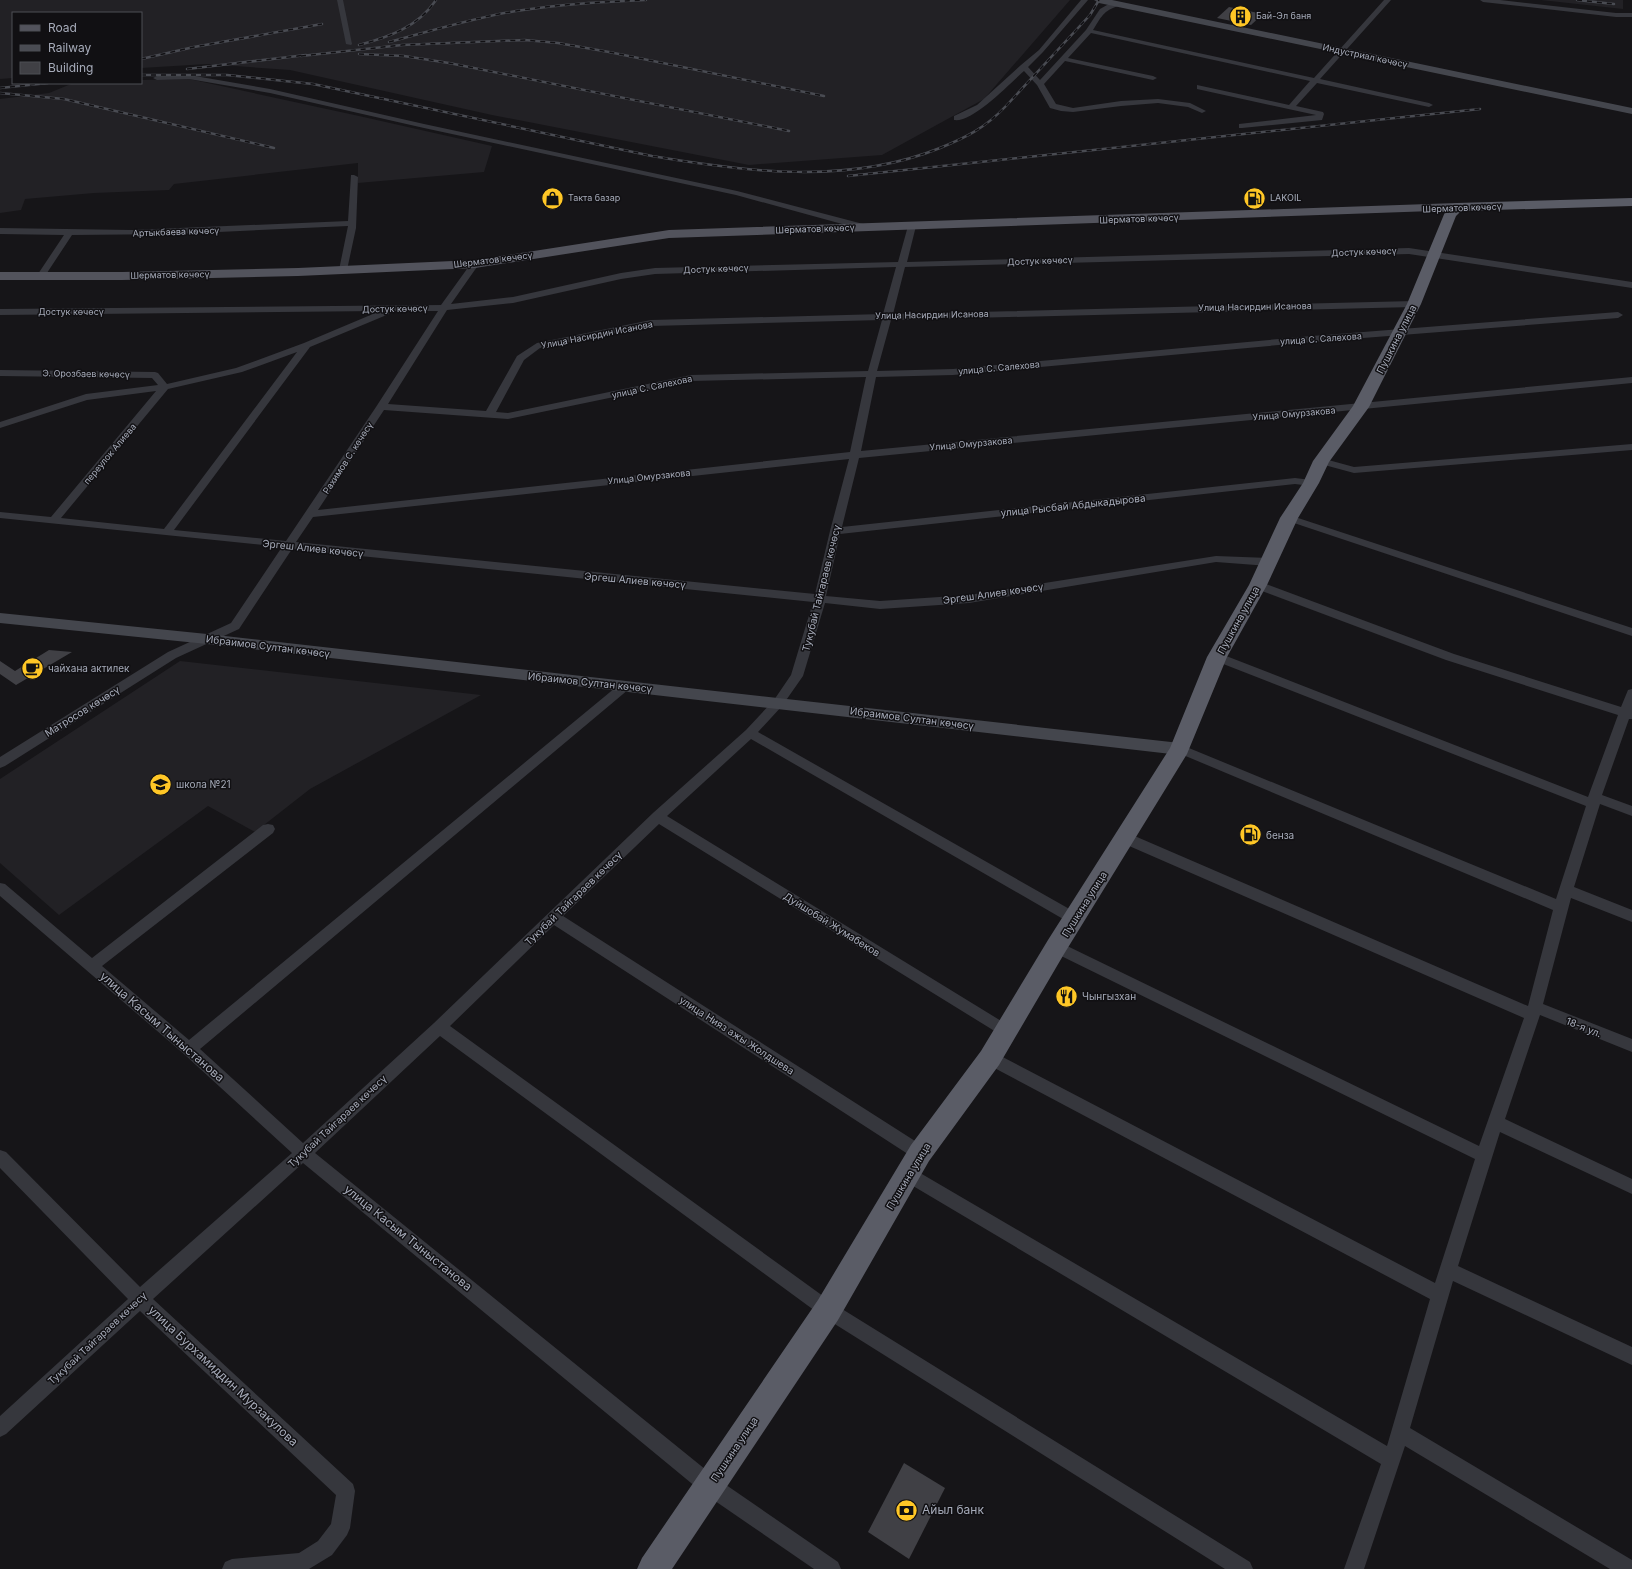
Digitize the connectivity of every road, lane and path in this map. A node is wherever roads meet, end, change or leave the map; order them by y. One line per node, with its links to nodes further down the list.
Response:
1 (340, 0): 9 (street)
2 (1085, 0): 12 (street)
3 (1099, 0): 6 (main road, Индустриал көчөсү)
4 (1388, 0): 10 (street)
5 (1483, 0): 7 (street)
6 (1120, 4): 8 (street); 10 (main road, Индустриал көчөсү)
7 (1632, 14)
8 (1089, 31): 11 (street); 15 (street)
9 (349, 44)
10 (1342, 52): 15 (street); 21 (main road, Индустриал көчөсү)
11 (1063, 58): 14 (street); 16 (street)
12 (1024, 67): 16 (street); 22 (street)
13 (157, 78): 29 (street)
14 (1153, 78)
15 (1316, 80): 18 (street); 19 (street)
16 (1040, 84): 20 (street)
17 (1200, 87): 19 (street)
18 (1429, 105)
19 (1291, 107): 23 (street)
20 (1202, 111)
21 (1632, 111)
22 (957, 118)
23 (1242, 126)
24 (354, 177): 27 (street)
25 (1632, 202): 26 (highway, Шерматов көчөсү)
26 (1457, 207): 28 (main road, Шерматов көчөсү); 32 (highway, Пушкина улица)
27 (352, 223): 31 (street, Артыкбаева көчөсү); 35 (street)
28 (912, 226): 29 (main road, Шерматов көчөсү); 34 (street, Тукубай Тайгараев көчөсү)
29 (864, 227): 33 (main road, Шерматов көчөсү)
30 (0, 231): 31 (street, Артыкбаева көчөсү)
31 (69, 234): 37 (street)
32 (1435, 254): 34 (street, Достук көчөсү); 38 (street, Достук көчөсү); 39 (highway, Пушкина улица)
33 (475, 264): 35 (main road, Шерматов көчөсү); 40 (street, Рахимов С. көчөсү)
34 (903, 264): 40 (street, Достук көчөсү); 44 (street, Тукубай Тайгараев көчөсү)
35 (343, 270): 37 (main road, Шерматов көчөсү)
36 (0, 276): 37 (main road, Шерматов көчөсү)
37 (40, 277)
38 (1632, 285)
39 (1414, 304): 44 (street, Улица Насирдин Исанова); 45 (highway, Пушкина улица)
40 (444, 308): 41 (street, Достук көчөсү); 51 (street, Рахимов С. көчөсү)
41 (392, 309): 42 (street, Достук көчөсү); 46 (street)
42 (0, 312)
43 (1618, 315): 45 (street, улица С. Салехова)
44 (889, 316): 48 (street, Тукубай Тайгараев көчөсү); 53 (street, Улица Насирдин Исанова)
45 (1400, 333): 48 (street, улица С. Салехова); 52 (highway, Пушкина улица)
46 (307, 345): 50 (street); 64 (street)
47 (0, 373): 50 (street, Э. Орозбаев көчөсү)
48 (872, 373): 53 (street, улица С. Салехова); 56 (street, Тукубай Тайгараев көчөсү)
49 (1632, 380): 52 (street, Улица Омурзакова)
50 (165, 387): 54 (street); 62 (street, переулок Алиева)
51 (381, 407): 53 (street, улица С. Салехова); 59 (street, Рахимов С. көчөсү)
52 (1361, 407): 56 (street, Улица Омурзакова); 57 (highway, Пушкина улица)
53 (489, 415)
54 (0, 425)
55 (1632, 447): 57 (street)
56 (855, 455): 59 (street, Улица Омурзакова); 63 (street, Тукубай Тайгараев көчөсү)
57 (1321, 460): 58 (highway, Пушкина улица)
58 (1311, 483): 61 (highway, Пушкина улица); 63 (street, улица Рысбай Абдыкадырова)
59 (311, 514): 65 (street, Рахимов С. көчөсү)
60 (0, 515): 62 (street, Эргеш Алиев көчөсү)
61 (1288, 518): 66 (highway, Пушкина улица); 70 (street)
62 (54, 520): 64 (street, Эргеш Алиев көчөсү)
63 (835, 531): 68 (street, Тукубай Тайгараев көчөсү)
64 (166, 533): 65 (street, Эргеш Алиев көчөсү)
65 (289, 546): 68 (street, Эргеш Алиев көчөсү); 71 (street, Рахимов С. көчөсү)
66 (1269, 562): 67 (highway, Пушкина улица); 68 (street, Эргеш Алиев көчөсү)
67 (1258, 585): 72 (highway, Пушкина улица); 76 (street)
68 (820, 599): 75 (street, Тукубай Тайгараев көчөсү)
69 (0, 618): 71 (main road, Ибраимов Султан көчөсү)
70 (1632, 632)
71 (207, 639): 73 (main road, Ибраимов Султан көчөсү); 79 (street, Матросов көчөсү)
72 (1217, 657): 78 (highway, Пушкина улица); 80 (street)
73 (625, 686): 75 (main road, Ибраимов Султан көчөсү); 97 (street)
74 (1632, 693): 76 (street)
75 (778, 703): 77 (street, Тукубай Тайгараев көчөсү); 78 (main road, Ибраимов Султан көчөсү)
76 (1629, 714): 80 (street)
77 (750, 733): 82 (street, Тукубай Тайгараев көчөсү); 90 (street)
78 (1180, 749): 84 (highway, Пушкина улица); 87 (street)
79 (0, 763)
80 (1594, 800): 81 (street); 86 (street)
81 (1632, 811)
82 (658, 817): 89 (street, Тукубай Тайгараев көчөсү); 95 (street, Дуйшобай Жумабеков)
83 (268, 829): 92 (street)
84 (1125, 838): 90 (highway, Пушкина улица); 93 (street, 18-я ул.)
85 (0, 888): 92 (street, улица Касым Тыныстанова)
86 (1566, 890): 87 (street); 88 (street)
87 (1561, 907): 93 (street)
88 (1632, 916)
89 (553, 917): 94 (street, Тукубай Тайгараев көчөсү); 103 (street, улица Нияз ажы Жолдшева)
90 (1075, 919): 91 (highway, Пушкина улица)
91 (1056, 947): 95 (highway, Пушкина улица); 101 (street)
92 (92, 966): 97 (street, улица Касым Тыныстанова)
93 (1534, 1011): 96 (street, 18-я ул.); 99 (street)
94 (438, 1027): 100 (street, Тукубай Тайгараев көчөсү); 108 (street)
95 (1006, 1031): 98 (highway, Пушкина улица)
96 (1632, 1046)
97 (189, 1049): 100 (street, улица Касым Тыныстанова)
98 (990, 1058): 103 (highway, Пушкина улица); 106 (street)
99 (1496, 1122): 101 (street); 104 (street)
100 (303, 1153): 107 (street, Тукубай Тайгараев көчөсү); 113 (street, улица Касым Тыныстанова)
101 (1484, 1156): 105 (street)
102 (0, 1157): 107 (street, улица Бурхамиддин Мурзакулова)
103 (914, 1164): 108 (highway, Пушкина улица); 112 (street, улица Нияз ажы Жолдшева)
104 (1632, 1187)
105 (1449, 1270): 106 (street); 109 (street)
106 (1440, 1295): 111 (street)
107 (140, 1299): 110 (street, Тукубай Тайгараев көчөсү); 114 (street, улица Бурхамиддин Мурзакулова)
108 (828, 1310): 113 (highway, Пушкина улица); 117 (street)
109 (1632, 1356)
110 (0, 1428)
111 (1400, 1432): 112 (street); 119 (street)
112 (1392, 1460): 118 (street)
113 (709, 1484): 115 (highway, Пушкина улица); 116 (street, улица Касым Тыныстанова)
114 (232, 1569)
115 (653, 1569)
116 (831, 1569)
117 (1243, 1569)
118 (1354, 1569)
119 (1628, 1569)

